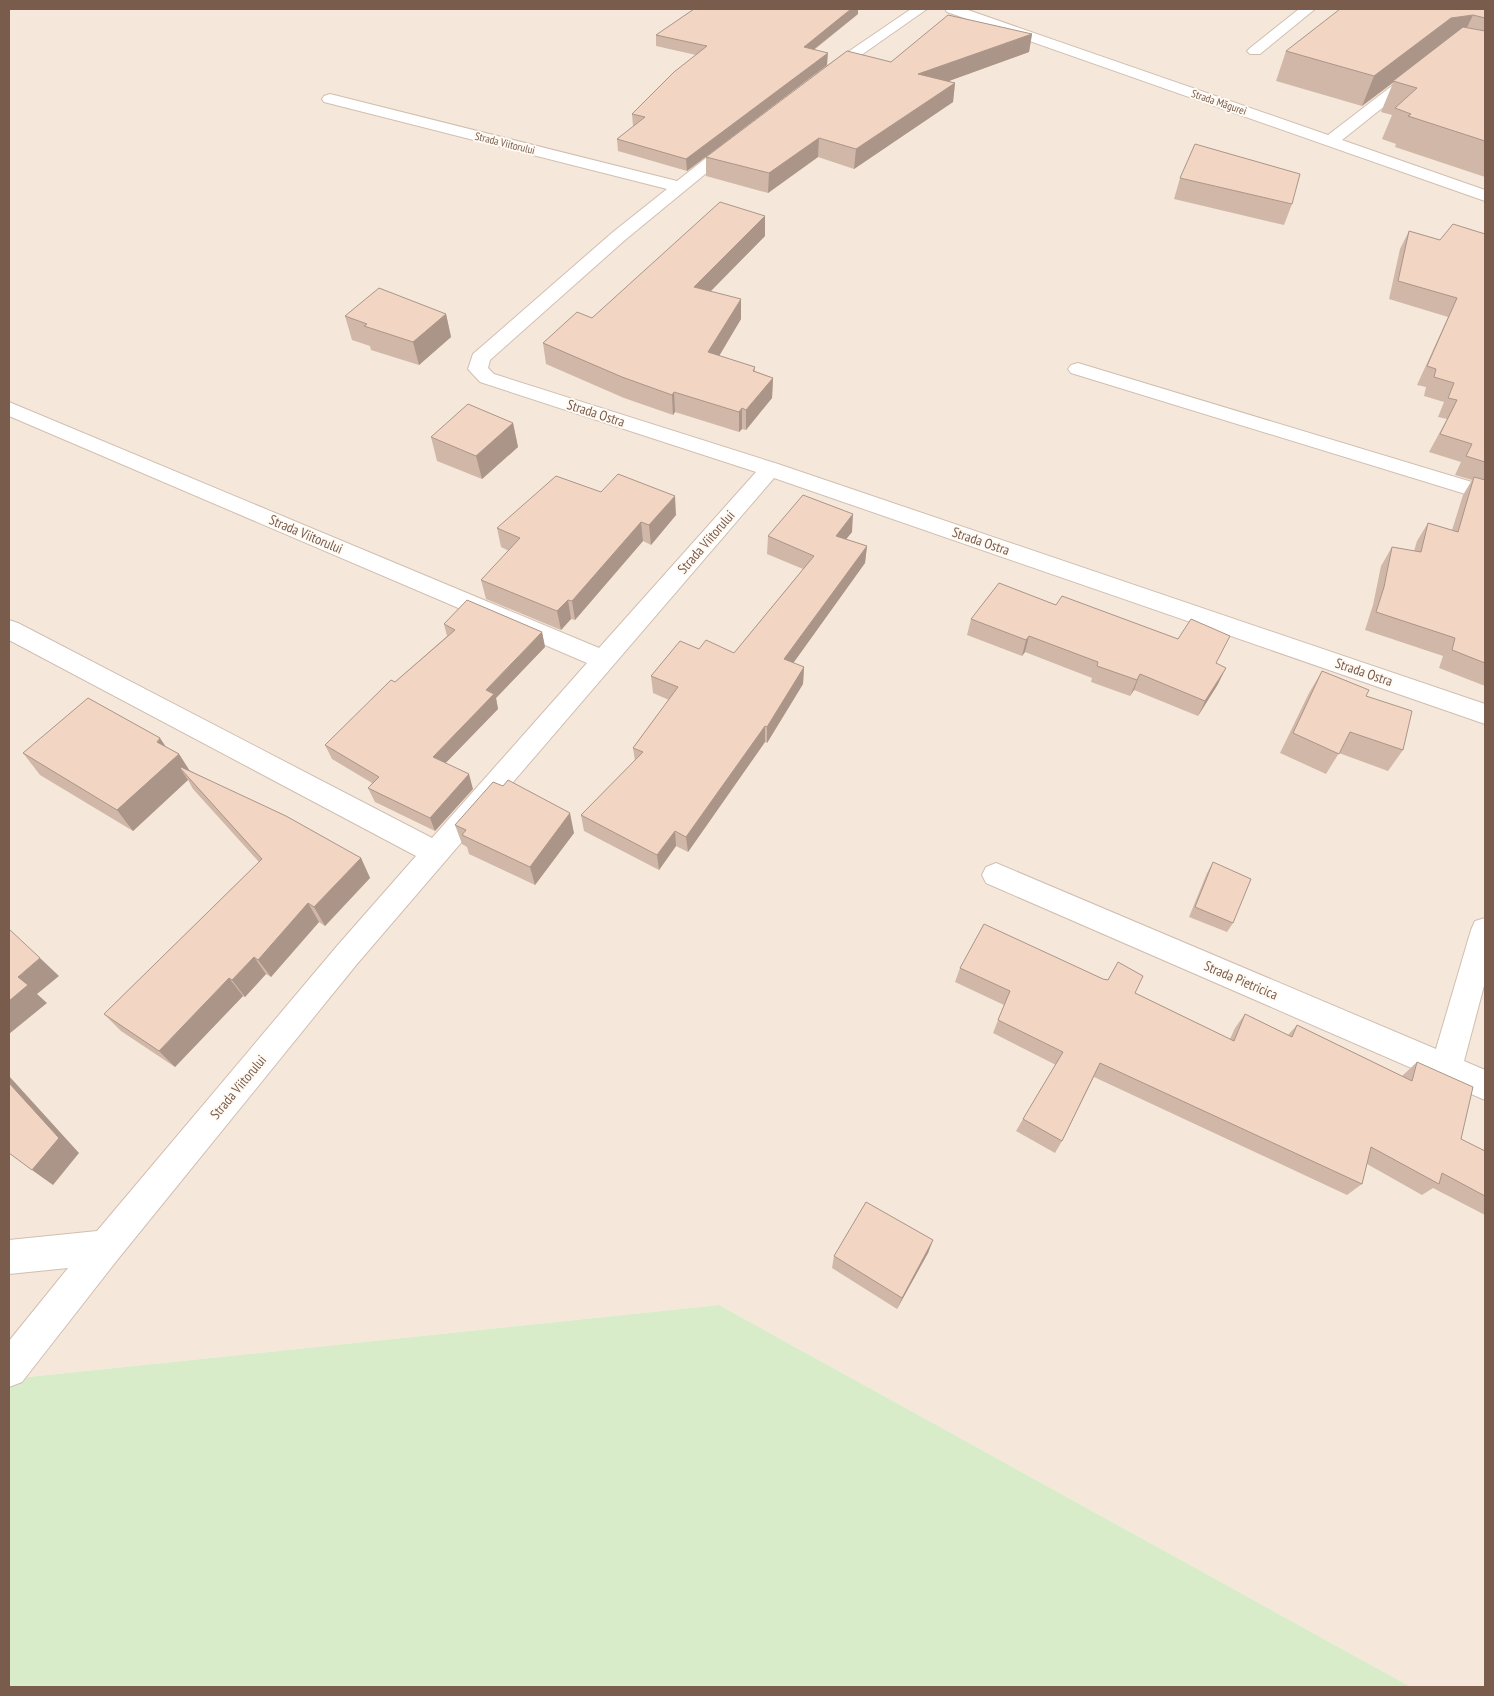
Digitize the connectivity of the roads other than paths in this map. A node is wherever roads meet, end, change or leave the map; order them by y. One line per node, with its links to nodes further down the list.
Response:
1 (920, 9): 6 (street)
2 (952, 9): 9 (street, Strada Măgurei)
3 (1308, 9): 4 (street)
4 (1255, 51)
5 (1429, 64): 9 (street)
6 (810, 85)
7 (330, 99): 10 (street, Strada Viitorului)
8 (749, 132): 10 (street)
9 (1330, 141): 11 (street, Strada Măgurei)
10 (680, 187): 14 (street, Strada Ostra)
11 (1485, 196)
12 (1078, 369): 15 (street)
13 (9, 408): 17 (street, Strada Viitorului)
14 (770, 469): 17 (street, Strada Viitorului); 18 (street, Strada Ostra)
15 (1485, 492)
16 (9, 629): 19 (street)
17 (603, 660): 19 (street, Strada Viitorului)
18 (1485, 714)
19 (435, 853): 24 (street, Strada Viitorului)
20 (996, 875): 22 (street, Strada Pietricica)
21 (1485, 930): 22 (street)
22 (1446, 1069): 23 (street, Strada Pietricica)
23 (1485, 1086)
24 (106, 1247): 25 (street); 26 (street, Strada Viitorului)
25 (9, 1257)
26 (9, 1369)

